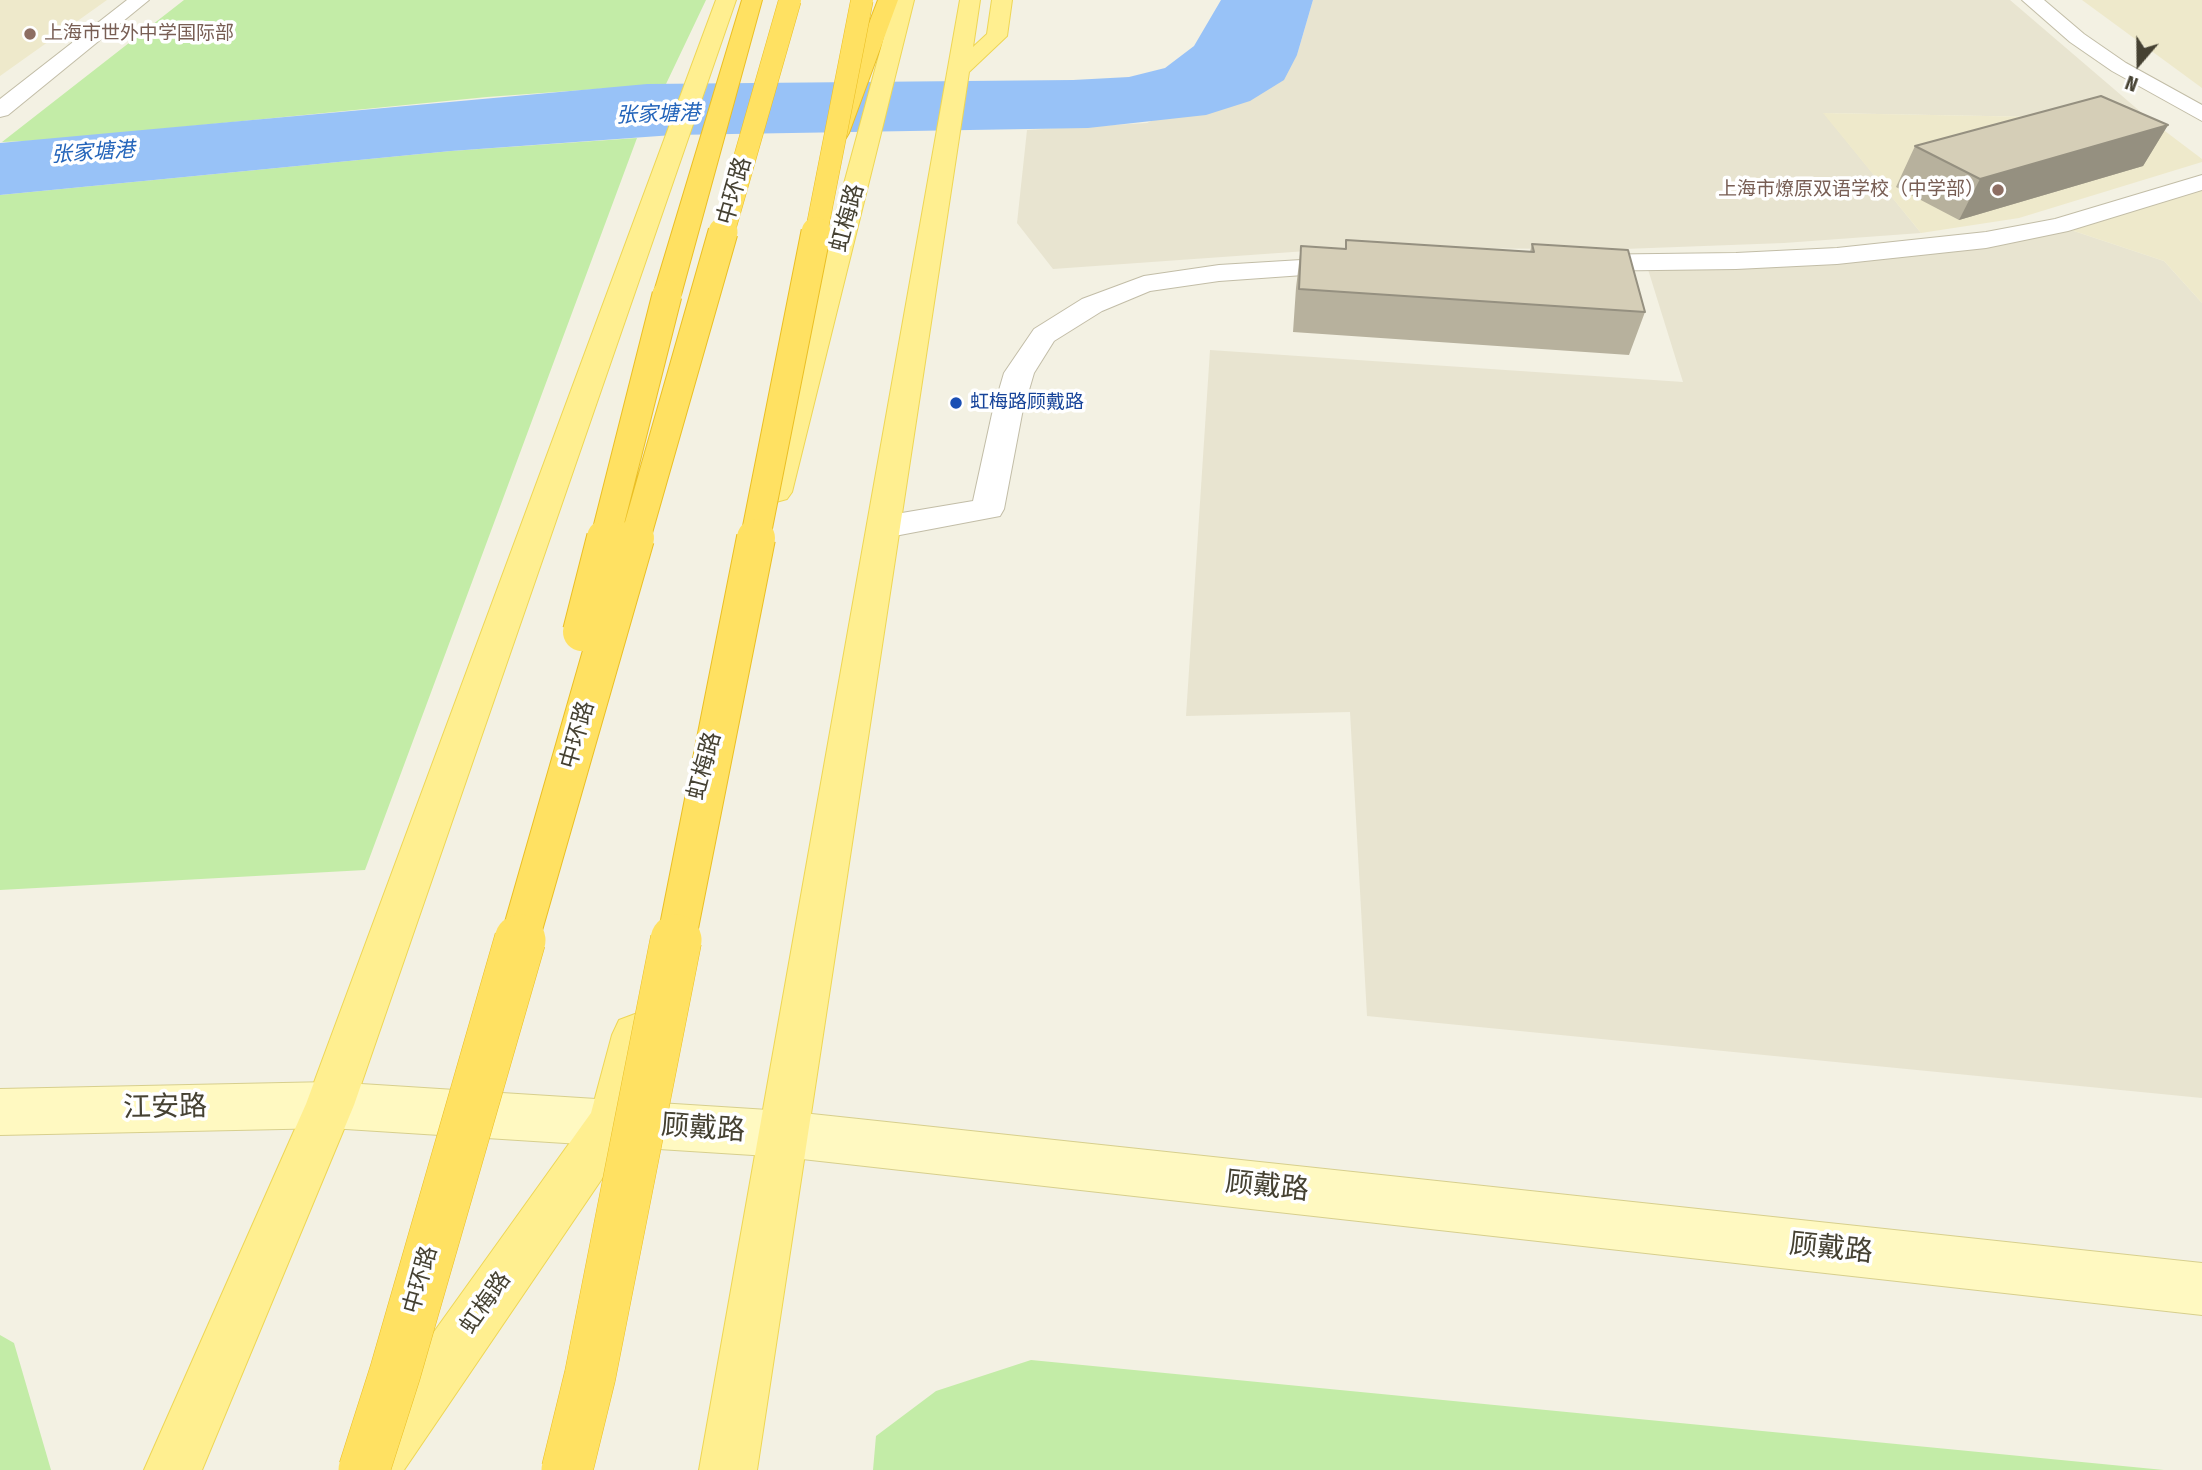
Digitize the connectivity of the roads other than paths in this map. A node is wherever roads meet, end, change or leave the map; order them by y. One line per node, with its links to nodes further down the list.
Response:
1 (139, 0): 12 (street)
2 (726, 0): 19 (main road)
3 (752, 0): 24 (highway, bridge)
4 (790, 0): 24 (highway, 中环路, bridge)
5 (862, 0): 14 (highway, bridge)
6 (888, 0): 14 (highway, bridge)
7 (904, 0): 14 (main road, 虹梅路)
8 (970, 0): 11 (main road)
9 (1002, 0): 11 (main road)
10 (2032, 0): 13 (street)
11 (960, 69): 18 (main road)
12 (0, 110)
13 (2202, 114)
14 (849, 149): 21 (main road, 虹梅路); 28 (highway, bridge)
15 (2202, 182): 16 (street)
16 (1547, 262)
17 (1370, 264): 18 (street)
18 (884, 527): 22 (main road)
19 (330, 1105): 20 (main road, 江安路); 21 (main road, 顾戴路); 25 (main road)
20 (0, 1112)
21 (612, 1123): 22 (main road, 顾戴路); 27 (main road, 虹梅路)
22 (784, 1134): 23 (main road, 顾戴路); 29 (main road)
23 (2202, 1289)
24 (395, 1373): 26 (highway, 中环路, bridge)
25 (173, 1470)
26 (363, 1470)
27 (370, 1470)
28 (567, 1470)
29 (728, 1470)

